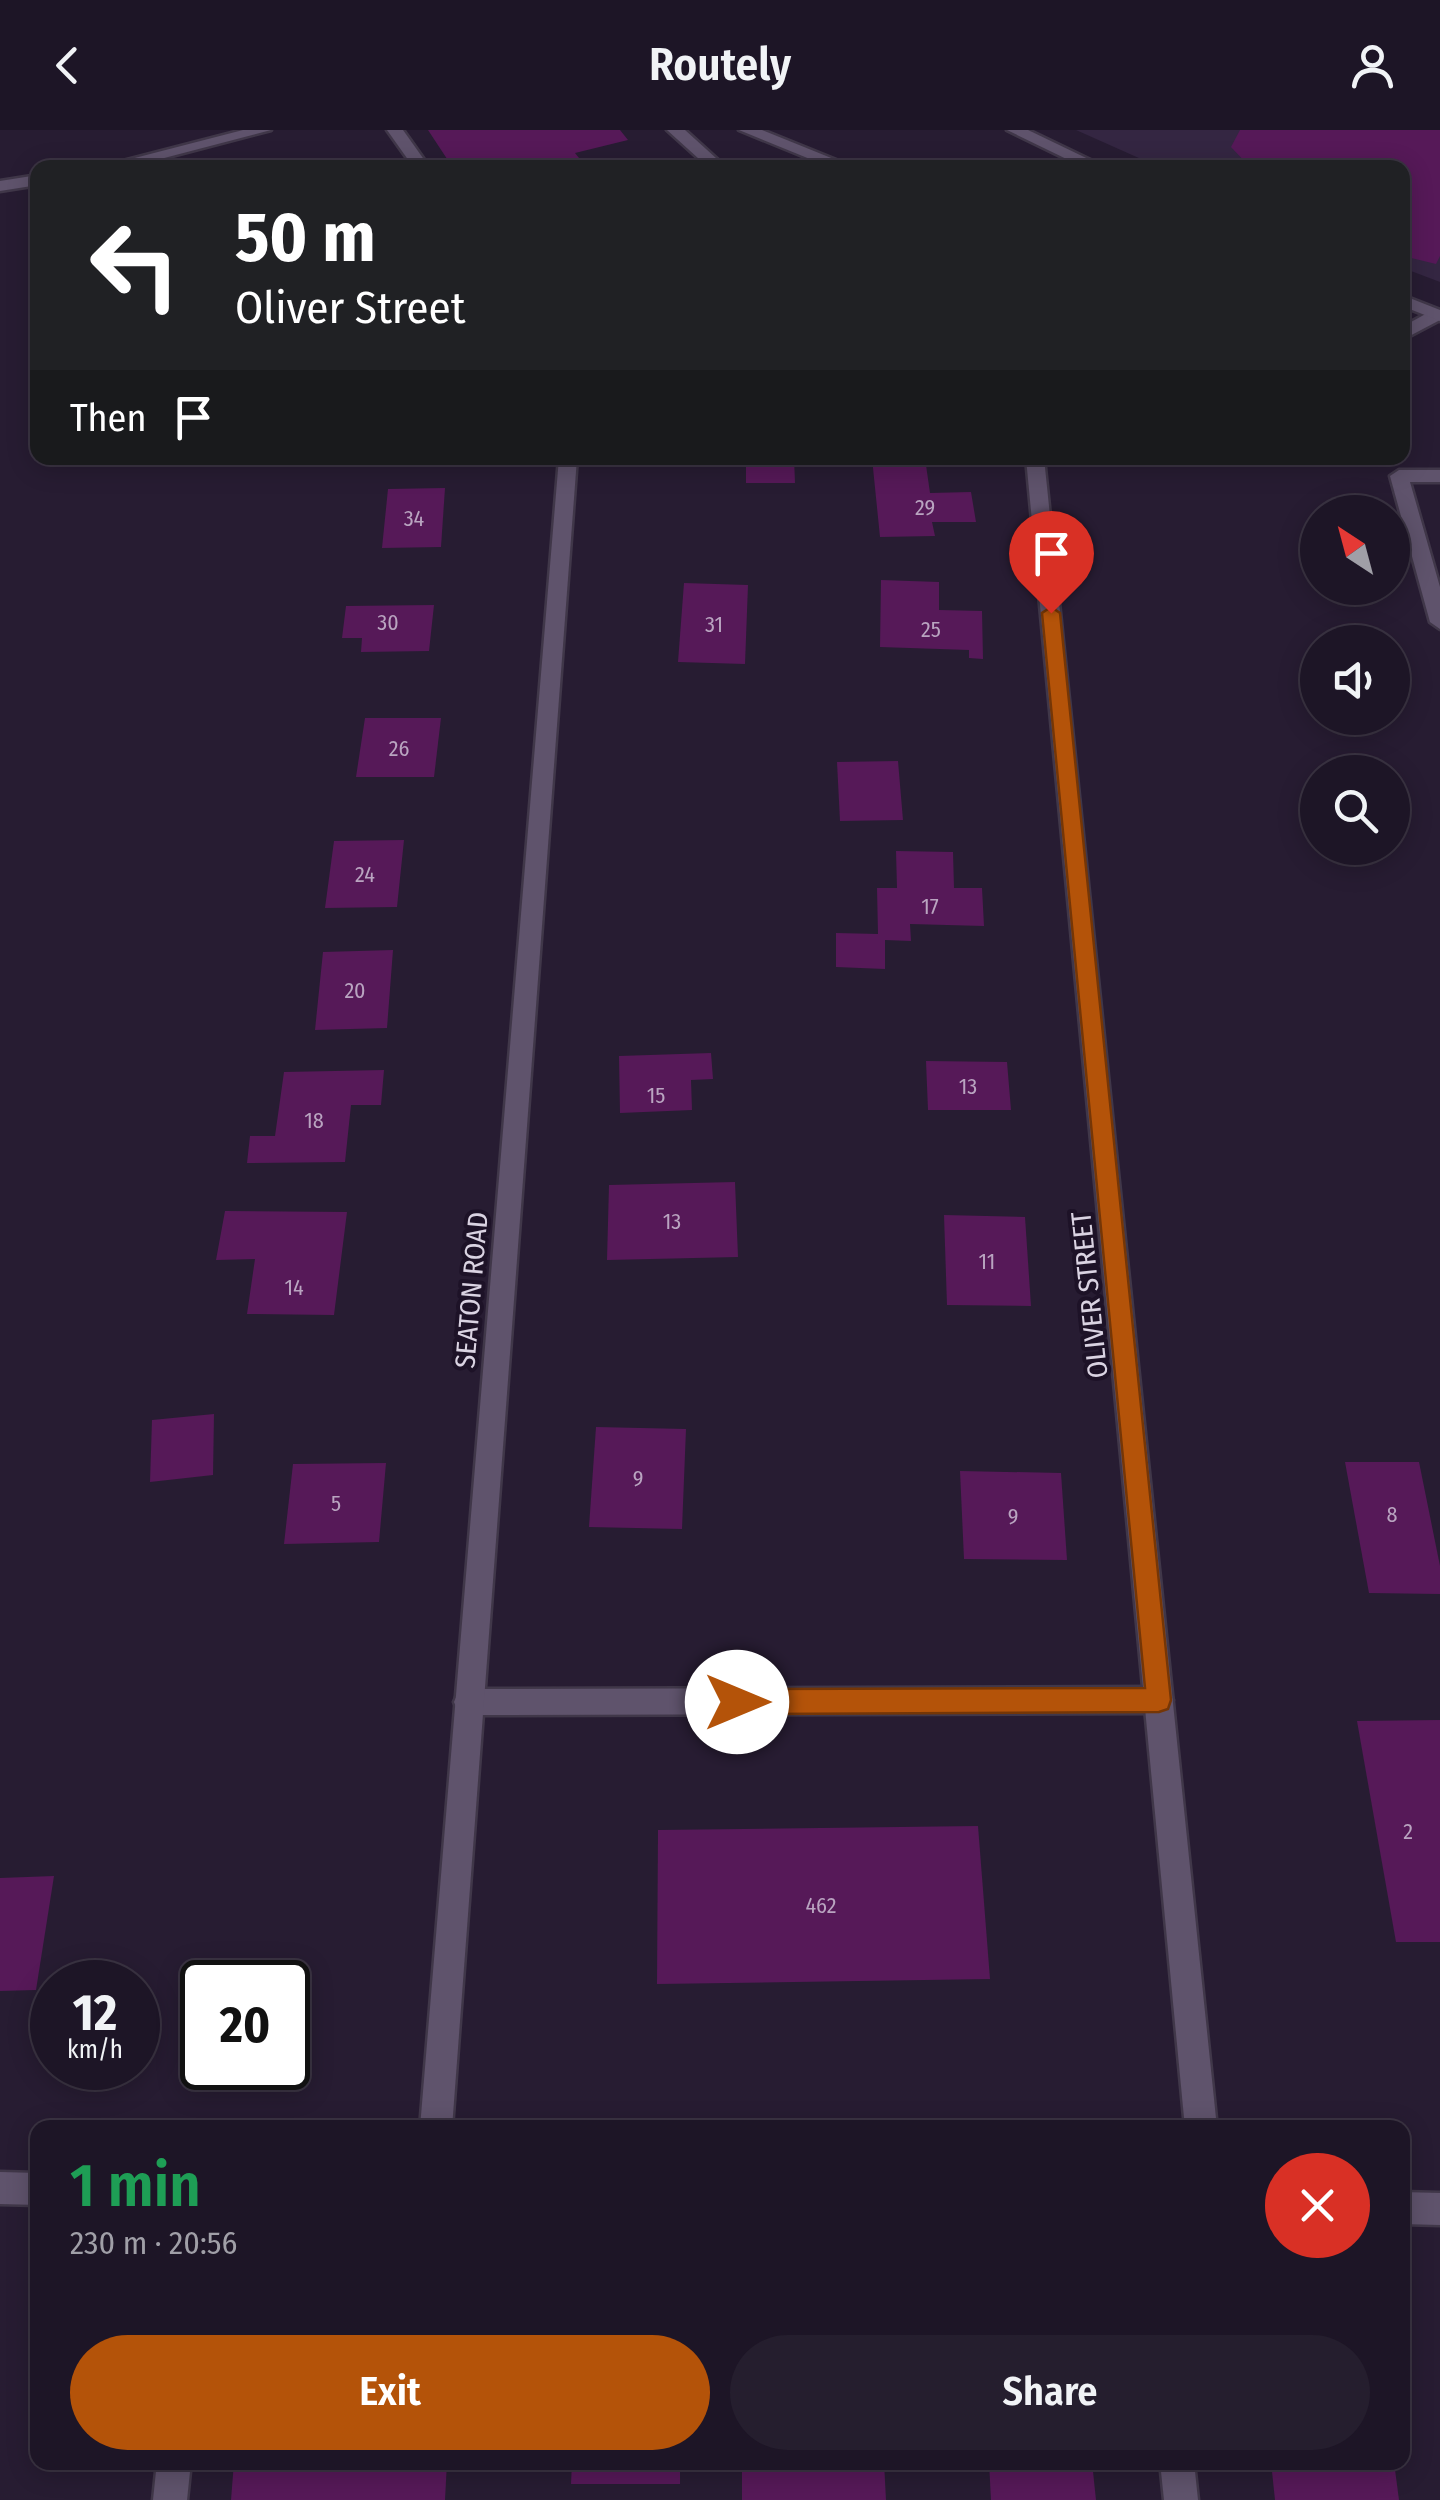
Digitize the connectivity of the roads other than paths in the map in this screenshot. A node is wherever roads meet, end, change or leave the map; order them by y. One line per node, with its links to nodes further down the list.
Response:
1 (263, 130): 6 (street)
2 (395, 130): 7 (street)
3 (675, 130): 8 (street)
4 (747, 130): 9 (street)
5 (1015, 130): 10 (street)
6 (137, 160)
7 (416, 160)
8 (707, 160)
9 (827, 160)
10 (1081, 160)
11 (30, 181): 12 (street)
12 (0, 186)
13 (1410, 303): 14 (street)
14 (1439, 316): 15 (street)
15 (1410, 332)
16 (567, 465): 21 (street, SEATON ROAD)
17 (1037, 465): 20 (street, OLIVER STREET)
18 (1440, 476): 19 (street)
19 (1440, 622)
20 (1159, 1700): 21 (street); 23 (street, OLIVER STREET)
21 (468, 1702): 22 (street, SEATON ROAD)
22 (437, 2120)
23 (1200, 2120)
24 (0, 2188): 25 (street)
25 (30, 2189)
26 (1410, 2208): 27 (street)
27 (1440, 2209)
28 (173, 2470): 30 (street)
29 (1178, 2470): 31 (street)
30 (170, 2500)
31 (1181, 2500)

